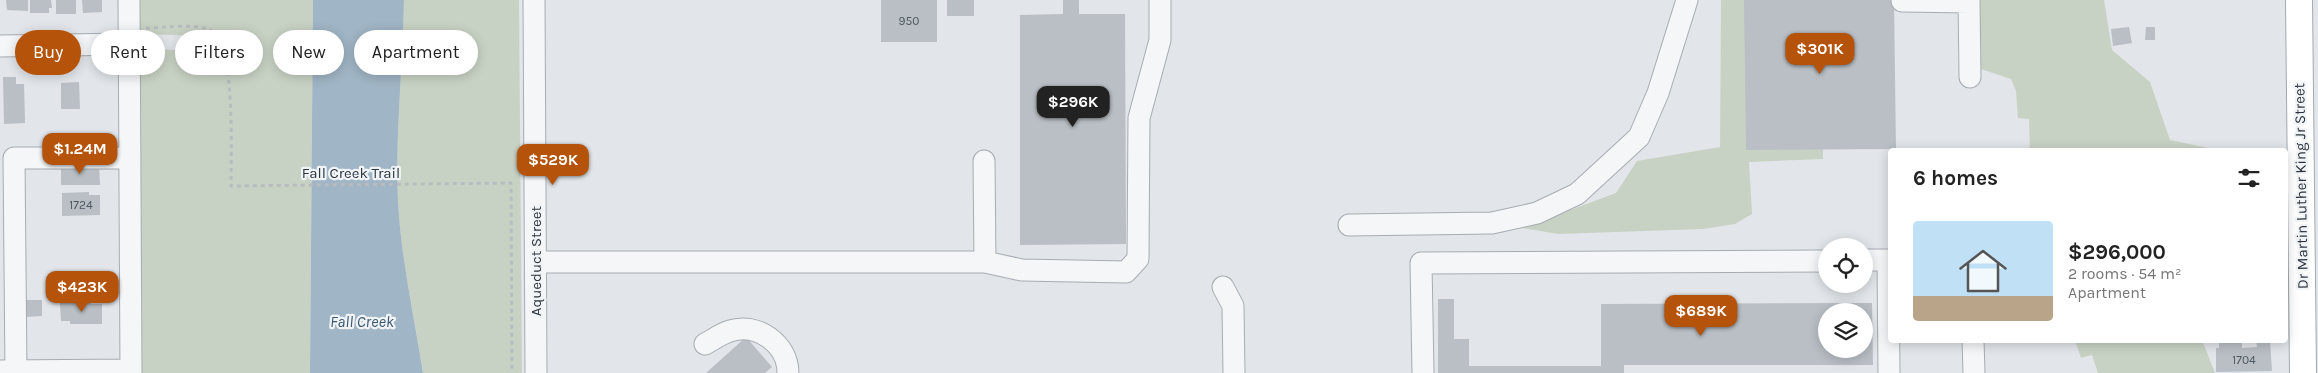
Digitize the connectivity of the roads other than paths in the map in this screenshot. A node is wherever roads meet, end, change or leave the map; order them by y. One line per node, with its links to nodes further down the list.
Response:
1 (129, 0): 8 (street)
2 (534, 0): 21 (street, Aqueduct Street)
3 (1160, 0): 22 (street)
4 (1687, 0): 17 (street)
5 (2299, 0): 16 (main road, Dr Martin Luther King Jr Street)
6 (1969, 1): 7 (street); 12 (street)
7 (1902, 2)
8 (135, 30)
9 (91, 39): 10 (street)
10 (0, 46)
11 (134, 75): 14 (street)
12 (1970, 77)
13 (7, 157): 14 (street); 28 (street)
14 (130, 158): 27 (street)
15 (984, 161): 22 (street)
16 (2310, 207): 35 (main road, Dr Martin Luther King Jr Street)
17 (1349, 226)
18 (1873, 260): 19 (street)
19 (1888, 260)
20 (1818, 261): 32 (street)
21 (536, 262): 22 (street); 29 (street, Aqueduct Street)
22 (985, 262)
23 (1223, 287): 31 (street)
24 (1893, 343): 33 (street)
25 (1972, 343): 34 (street)
26 (706, 344): 30 (street)
27 (131, 371): 28 (street)
28 (11, 372)
29 (536, 373)
30 (788, 373)
31 (1234, 373)
32 (1423, 373)
33 (1895, 373)
34 (1974, 373)
35 (2303, 373)

